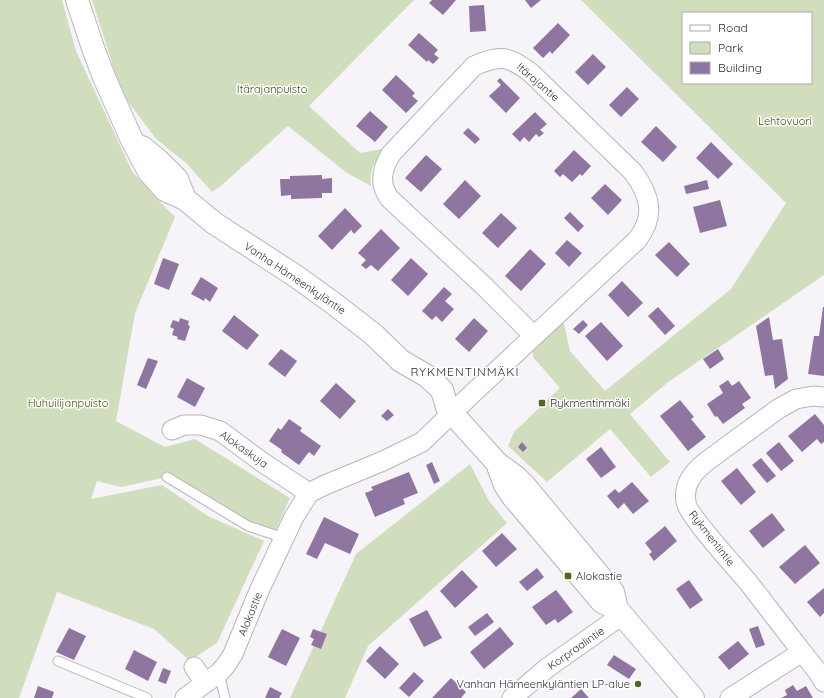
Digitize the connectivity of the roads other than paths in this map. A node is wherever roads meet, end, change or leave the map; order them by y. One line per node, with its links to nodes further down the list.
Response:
1 (77, 0): 4 (street, Vanha Hämeenkyläntie)
2 (534, 336): 2 (street, Itärajantie); 4 (street, Itärajantie)
3 (824, 397): 10 (street, Rykmentintie)
4 (450, 410): 7 (street); 9 (street, Vanha Hämeenkyläntie)
5 (172, 430): 7 (street, Alokaskuja)
6 (167, 476): 8 (lane)
7 (309, 493): 8 (street, Alokastie)
8 (284, 538): 13 (street, Alokastie)
9 (619, 612): 18 (street, Korpraalintie); 19 (street, Vanha Hämeenkyläntie)
10 (802, 652): 14 (street, Rykmentintie); 20 (street)
11 (58, 661): 15 (lane)
12 (194, 667): 13 (street)
13 (212, 678): 16 (street, Alokastie); 17 (lane)
14 (824, 682)
15 (147, 698)
16 (185, 698)
17 (225, 698)
18 (512, 698)
19 (693, 698)
20 (730, 698)

